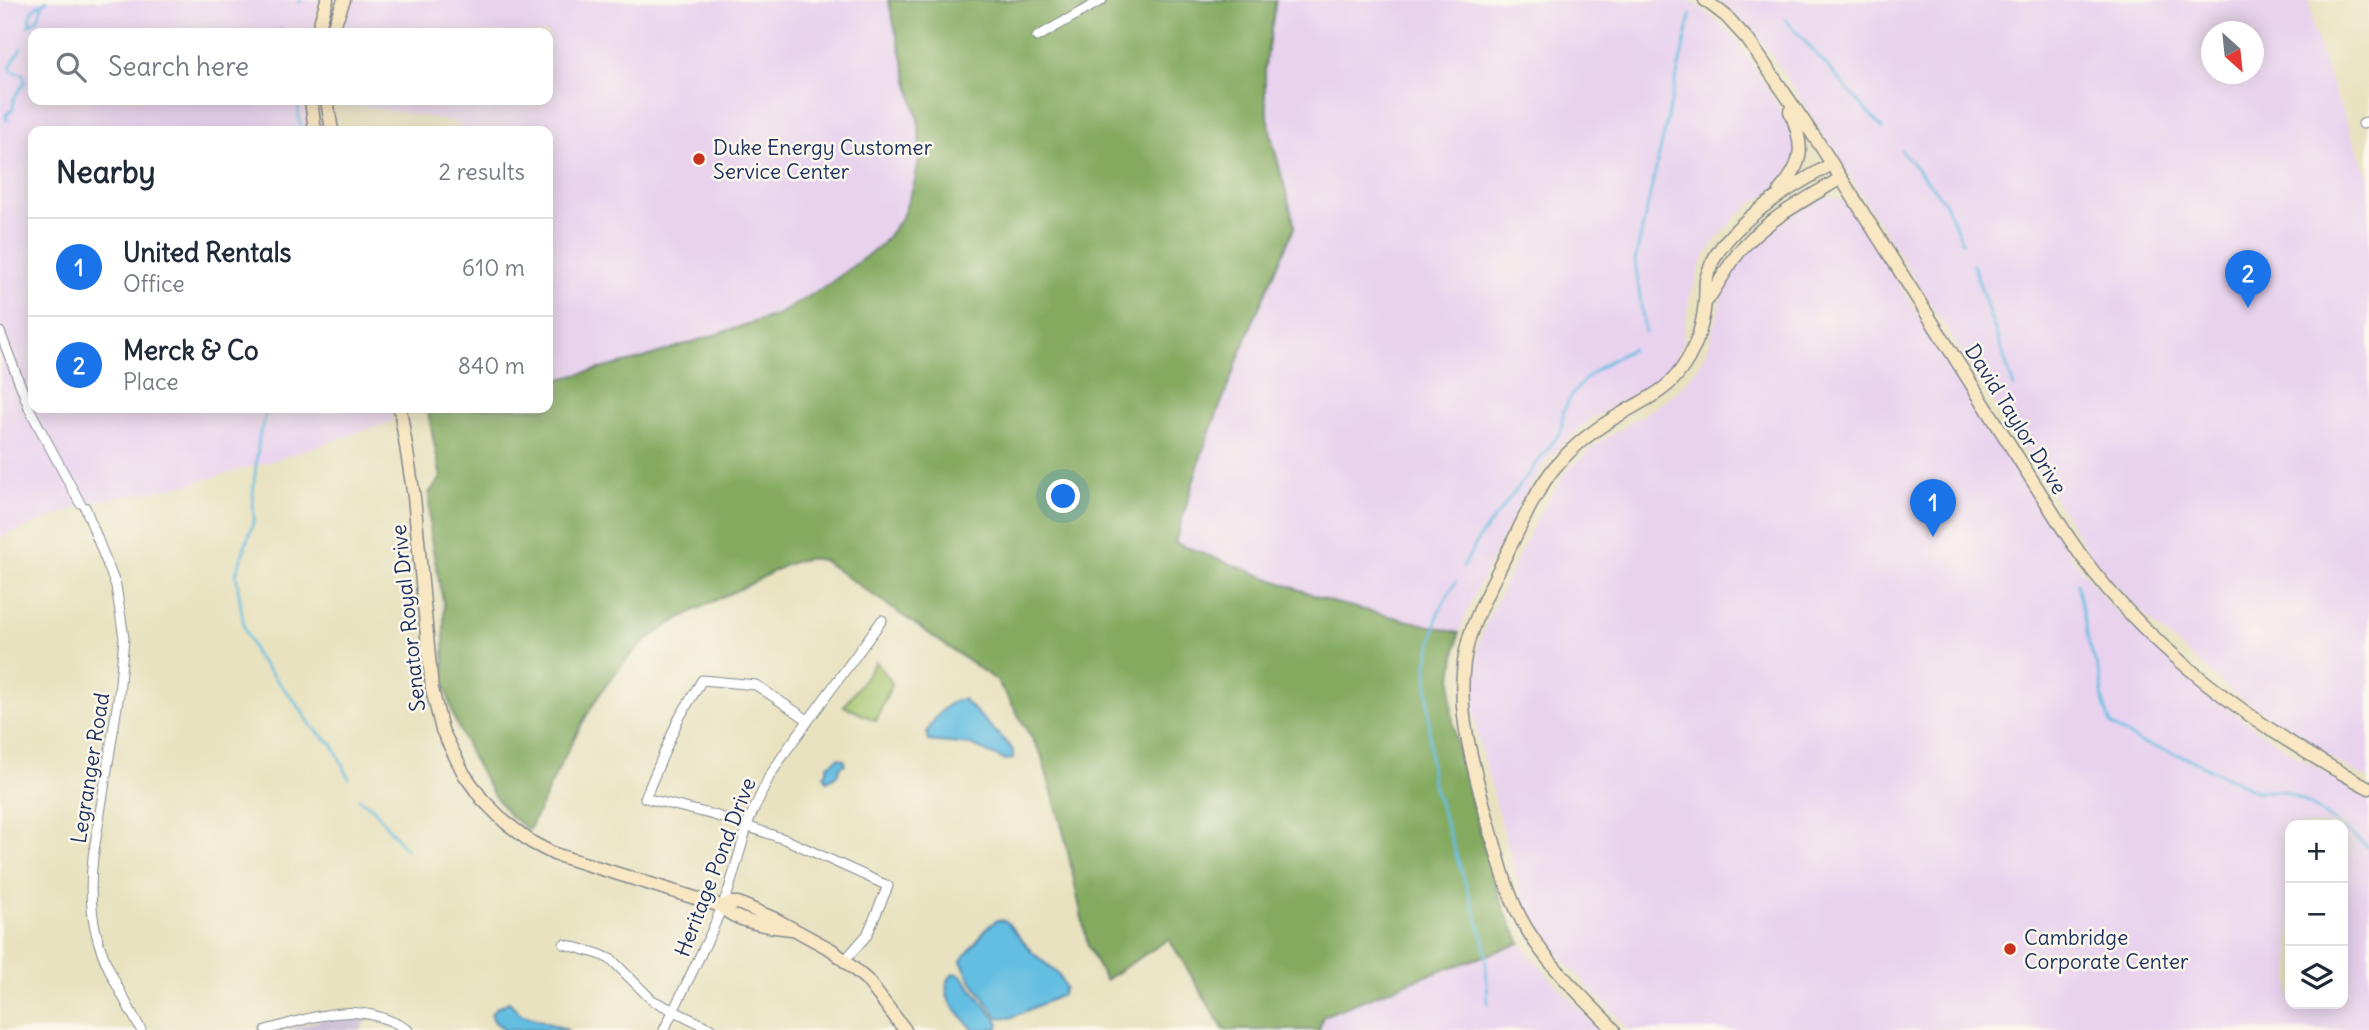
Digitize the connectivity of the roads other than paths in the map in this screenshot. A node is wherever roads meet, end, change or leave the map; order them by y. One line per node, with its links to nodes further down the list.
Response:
1 (327, 0): 5 (street)
2 (344, 0): 6 (street)
3 (1102, 0): 7 (street)
4 (1705, 0): 8 (street, David Taylor Drive)
5 (319, 28)
6 (333, 28)
7 (1037, 37)
8 (1778, 85): 13 (street, David Taylor Drive); 15 (street)
9 (312, 105): 11 (street)
10 (328, 105): 12 (street)
11 (314, 126)
12 (331, 126)
13 (1832, 164): 14 (street, David Taylor Drive); 15 (street)
14 (1841, 178): 16 (street); 23 (street, David Taylor Drive)
15 (1756, 214): 16 (street)
16 (1705, 303): 35 (street)
17 (0, 332): 18 (street, Legranger Road)
18 (28, 405)
19 (32, 413): 29 (street, Legranger Road)
20 (401, 413): 25 (street, Senator Royal Drive)
21 (882, 620): 22 (street, Heritage Pond Drive)
22 (808, 720): 24 (street, Heritage Pond Drive); 24 (street)
23 (2369, 788)
24 (747, 826): 25 (street, Heritage Pond Drive); 27 (street)
25 (721, 906): 27 (street, Senator Royal Drive); 28 (street, Heritage Pond Drive)
26 (564, 944): 28 (street)
27 (845, 960): 34 (street, Senator Royal Drive)
28 (674, 1011): 32 (street, Heritage Pond Drive); 33 (street)
29 (141, 1030)
30 (266, 1030): 31 (street)
31 (408, 1030)
32 (664, 1030)
33 (713, 1030)
34 (905, 1030)
35 (1614, 1030)

